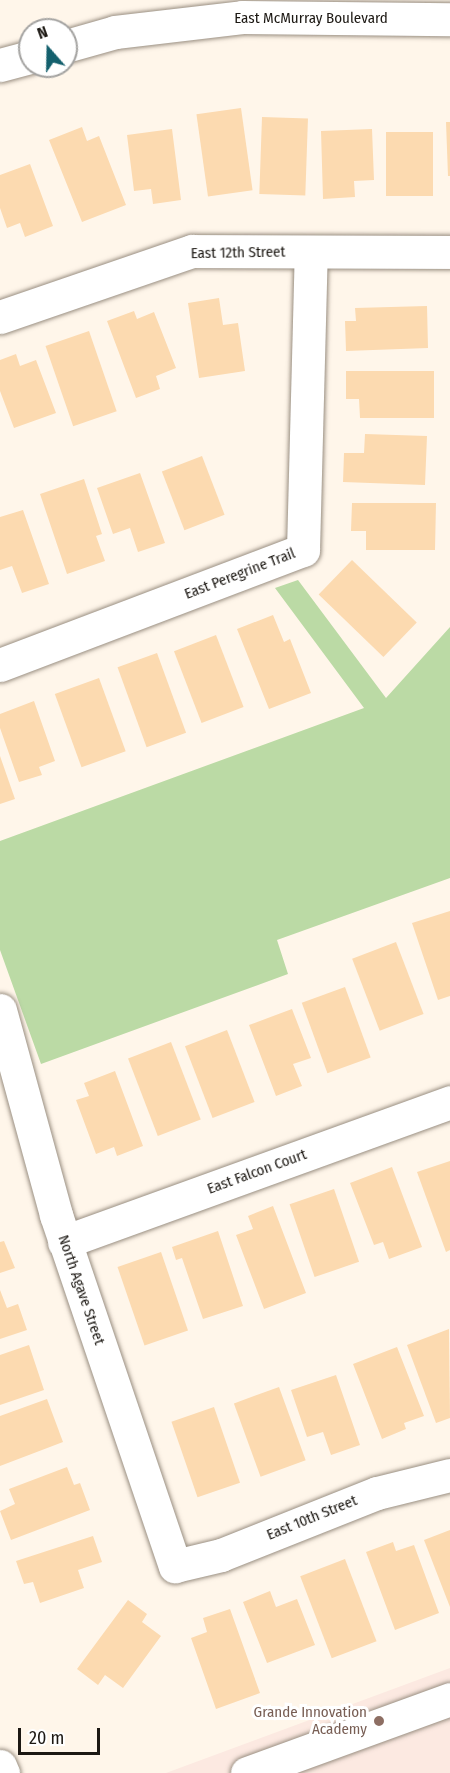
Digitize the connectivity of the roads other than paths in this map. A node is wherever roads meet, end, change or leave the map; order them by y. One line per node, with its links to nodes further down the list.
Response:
1 (187, 12): 2 (street, East McMurray Boulevard); 3 (street, East McMurray Boulevard)
2 (450, 19)
3 (78, 43)
4 (18, 60): 5 (street)
5 (0, 65)
6 (311, 252): 7 (street, East 12th Street); 8 (street, East 12th Street); 9 (street, East Peregrine Trail)
7 (450, 252)
8 (0, 317)
9 (0, 665)
10 (0, 1010): 12 (street, North Agave Street)
11 (450, 1102): 12 (street, East Falcon Court)
12 (64, 1242): 14 (street, North Agave Street)
13 (450, 1475): 14 (street, East 10th Street)
14 (175, 1566)
15 (450, 1699): 18 (street)
16 (0, 1766): 17 (street)
17 (3, 1773)
18 (246, 1773)

